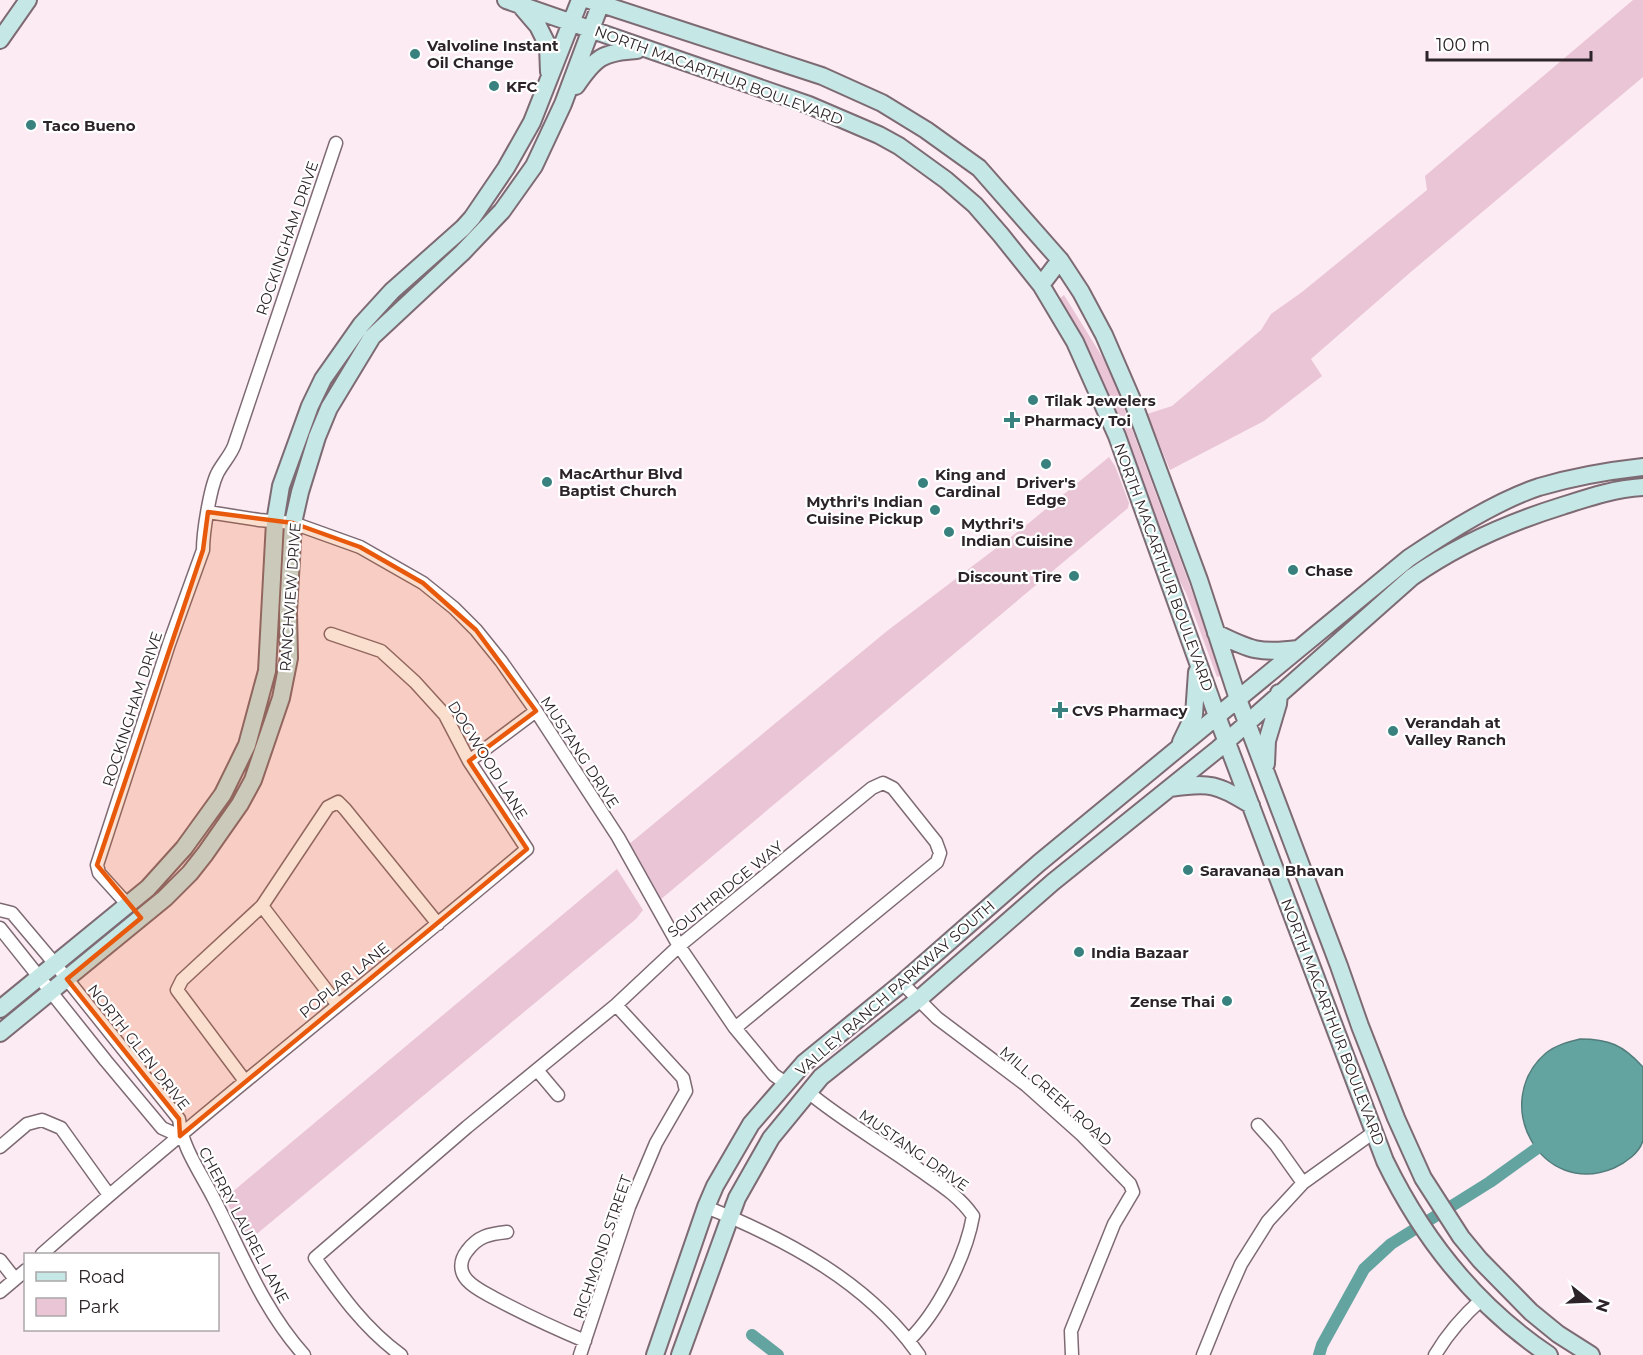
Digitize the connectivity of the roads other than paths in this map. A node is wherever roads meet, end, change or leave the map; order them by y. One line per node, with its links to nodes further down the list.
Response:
1 (28, 0): 9 (main road)
2 (580, 0): 7 (main road, RANCHVIEW DRIVE)
3 (629, 0): 6 (main road)
4 (597, 1): 6 (main road, NORTH MACARTHUR BOULEVARD); 8 (main road, RANCHVIEW DRIVE)
5 (512, 2): 7 (main road, NORTH MACARTHUR BOULEVARD); 11 (main road)
6 (656, 22): 14 (main road, NORTH MACARTHUR BOULEVARD)
7 (571, 23): 8 (main road, NORTH MACARTHUR BOULEVARD); 11 (main road, RANCHVIEW DRIVE)
8 (590, 29): 10 (main road, NORTH MACARTHUR BOULEVARD); 12 (main road, RANCHVIEW DRIVE)
9 (0, 40)
10 (647, 49): 12 (main road); 18 (main road, NORTH MACARTHUR BOULEVARD)
11 (549, 82): 15 (main road, RANCHVIEW DRIVE)
12 (563, 104): 16 (main road, RANCHVIEW DRIVE)
13 (336, 143): 21 (street, ROCKINGHAM DRIVE)
14 (1060, 260): 17 (main road, NORTH MACARTHUR BOULEVARD); 18 (main road)
15 (420, 266): 16 (main road); 22 (main road, RANCHVIEW DRIVE)
16 (433, 279): 24 (main road, RANCHVIEW DRIVE)
17 (1072, 279): 18 (main road); 26 (main road, NORTH MACARTHUR BOULEVARD)
18 (1041, 285): 29 (main road, NORTH MACARTHUR BOULEVARD)
19 (1643, 467): 23 (main road, VALLEY RANCH PARKWAY SOUTH)
20 (1643, 487): 25 (main road, VALLEY RANCH PARKWAY SOUTH)
21 (208, 512): 22 (street); 46 (street, ROCKINGHAM DRIVE)
22 (274, 522): 24 (street, MUSTANG DRIVE); 40 (main road, RANCHVIEW DRIVE)
23 (1467, 522): 25 (main road); 28 (main road, VALLEY RANCH PARKWAY SOUTH)
24 (293, 523): 32 (street, MUSTANG DRIVE); 41 (main road, RANCHVIEW DRIVE)
25 (1475, 540): 30 (main road, VALLEY RANCH PARKWAY SOUTH)
26 (1216, 633): 28 (main road); 31 (main road, NORTH MACARTHUR BOULEVARD)
27 (331, 634): 37 (street, DOGWOOD LANE)
28 (1299, 649): 31 (main road, VALLEY RANCH PARKWAY SOUTH)
29 (1198, 662): 33 (main road, NORTH MACARTHUR BOULEVARD); 36 (main road)
30 (1279, 693): 34 (main road, VALLEY RANCH PARKWAY SOUTH); 38 (main road)
31 (1238, 699): 33 (main road, VALLEY RANCH PARKWAY SOUTH); 34 (main road, NORTH MACARTHUR BOULEVARD)
32 (536, 711): 37 (street); 51 (street, MUSTANG DRIVE)
33 (1217, 716): 35 (main road, NORTH MACARTHUR BOULEVARD); 36 (main road, VALLEY RANCH PARKWAY SOUTH)
34 (1247, 722): 35 (main road, VALLEY RANCH PARKWAY SOUTH); 38 (main road, NORTH MACARTHUR BOULEVARD)
35 (1227, 741): 39 (main road, VALLEY RANCH PARKWAY SOUTH); 42 (main road, NORTH MACARTHUR BOULEVARD)
36 (1178, 747): 44 (main road, VALLEY RANCH PARKWAY SOUTH)
37 (469, 761): 43 (street, DOGWOOD LANE)
38 (1266, 771): 53 (main road, NORTH MACARTHUR BOULEVARD)
39 (1169, 788): 42 (main road); 45 (main road, VALLEY RANCH PARKWAY SOUTH)
40 (223, 794): 41 (main road); 46 (main road, RANCHVIEW DRIVE)
41 (240, 804): 56 (main road, RANCHVIEW DRIVE)
42 (1251, 805): 54 (main road, NORTH MACARTHUR BOULEVARD)
43 (527, 849): 49 (street, POPLAR LANE)
44 (1039, 863): 45 (main road); 57 (main road, VALLEY RANCH PARKWAY SOUTH)
45 (1053, 882): 59 (main road, VALLEY RANCH PARKWAY SOUTH)
46 (128, 905): 52 (main road, RANCHVIEW DRIVE)
47 (262, 906): 49 (street); 60 (street); 66 (street)
48 (0, 910): 52 (street, NORTH GLEN DRIVE)
49 (438, 924): 60 (street, POPLAR LANE)
50 (0, 928): 55 (street, NORTH GLEN DRIVE)
51 (678, 946): 61 (street, SOUTHRIDGE WAY); 63 (street, MUSTANG DRIVE); 63 (street, SOUTHRIDGE WAY)
52 (55, 964): 55 (main road, RANCHVIEW DRIVE); 56 (street, NORTH GLEN DRIVE)
53 (1340, 966): 54 (main road); 97 (main road, NORTH MACARTHUR BOULEVARD)
54 (1315, 973): 71 (main road, NORTH MACARTHUR BOULEVARD)
55 (40, 976): 58 (street, NORTH GLEN DRIVE); 62 (main road, RANCHVIEW DRIVE)
56 (67, 979): 58 (main road, RANCHVIEW DRIVE); 72 (street, NORTH GLEN DRIVE)
57 (902, 983): 59 (street, MILL CREEK ROAD); 67 (main road, VALLEY RANCH PARKWAY SOUTH)
58 (51, 992): 64 (main road, RANCHVIEW DRIVE); 72 (street, NORTH GLEN DRIVE)
59 (919, 999): 68 (main road, VALLEY RANCH PARKWAY SOUTH); 93 (street, MILL CREEK ROAD)
60 (337, 1004): 66 (street, POPLAR LANE)
61 (616, 1005): 65 (street, SOUTHRIDGE WAY); 86 (street, RICHMOND STREET)
62 (0, 1009)
63 (735, 1028): 67 (street, MUSTANG DRIVE)
64 (0, 1034)
65 (537, 1070): 69 (street); 88 (street, SOUTHRIDGE WAY)
66 (245, 1081): 72 (street, POPLAR LANE)
67 (787, 1084): 76 (main road, VALLEY RANCH PARKWAY SOUTH)
68 (808, 1092): 77 (main road, VALLEY RANCH PARKWAY SOUTH); 85 (street, MUSTANG DRIVE)
69 (558, 1095)
70 (1258, 1125): 74 (street)
71 (1374, 1132): 74 (street); 84 (main road, NORTH MACARTHUR BOULEVARD)
72 (180, 1136): 75 (street, POPLAR LANE); 87 (street, CHERRY LAUREL LANE)
73 (0, 1147): 75 (street)
74 (1303, 1183): 94 (street)
75 (110, 1195): 79 (street, POPLAR LANE)
76 (706, 1207): 77 (street); 90 (main road, VALLEY RANCH PARKWAY SOUTH)
77 (730, 1217): 85 (street); 91 (main road, VALLEY RANCH PARKWAY SOUTH)
78 (507, 1232): 86 (street)
79 (43, 1253)
80 (0, 1260): 82 (street)
81 (24, 1272): 82 (street)
82 (15, 1279): 83 (street)
83 (0, 1292)
84 (1482, 1299): 95 (street); 96 (main road, NORTH MACARTHUR BOULEVARD)
85 (909, 1340): 92 (street)
86 (585, 1341): 89 (street, RICHMOND STREET)
87 (304, 1355)
88 (401, 1355)
89 (580, 1355)
90 (655, 1355)
91 (680, 1355)
92 (919, 1355)
93 (1072, 1355)
94 (1203, 1355)
95 (1435, 1355)
96 (1549, 1355)
97 (1591, 1355)

